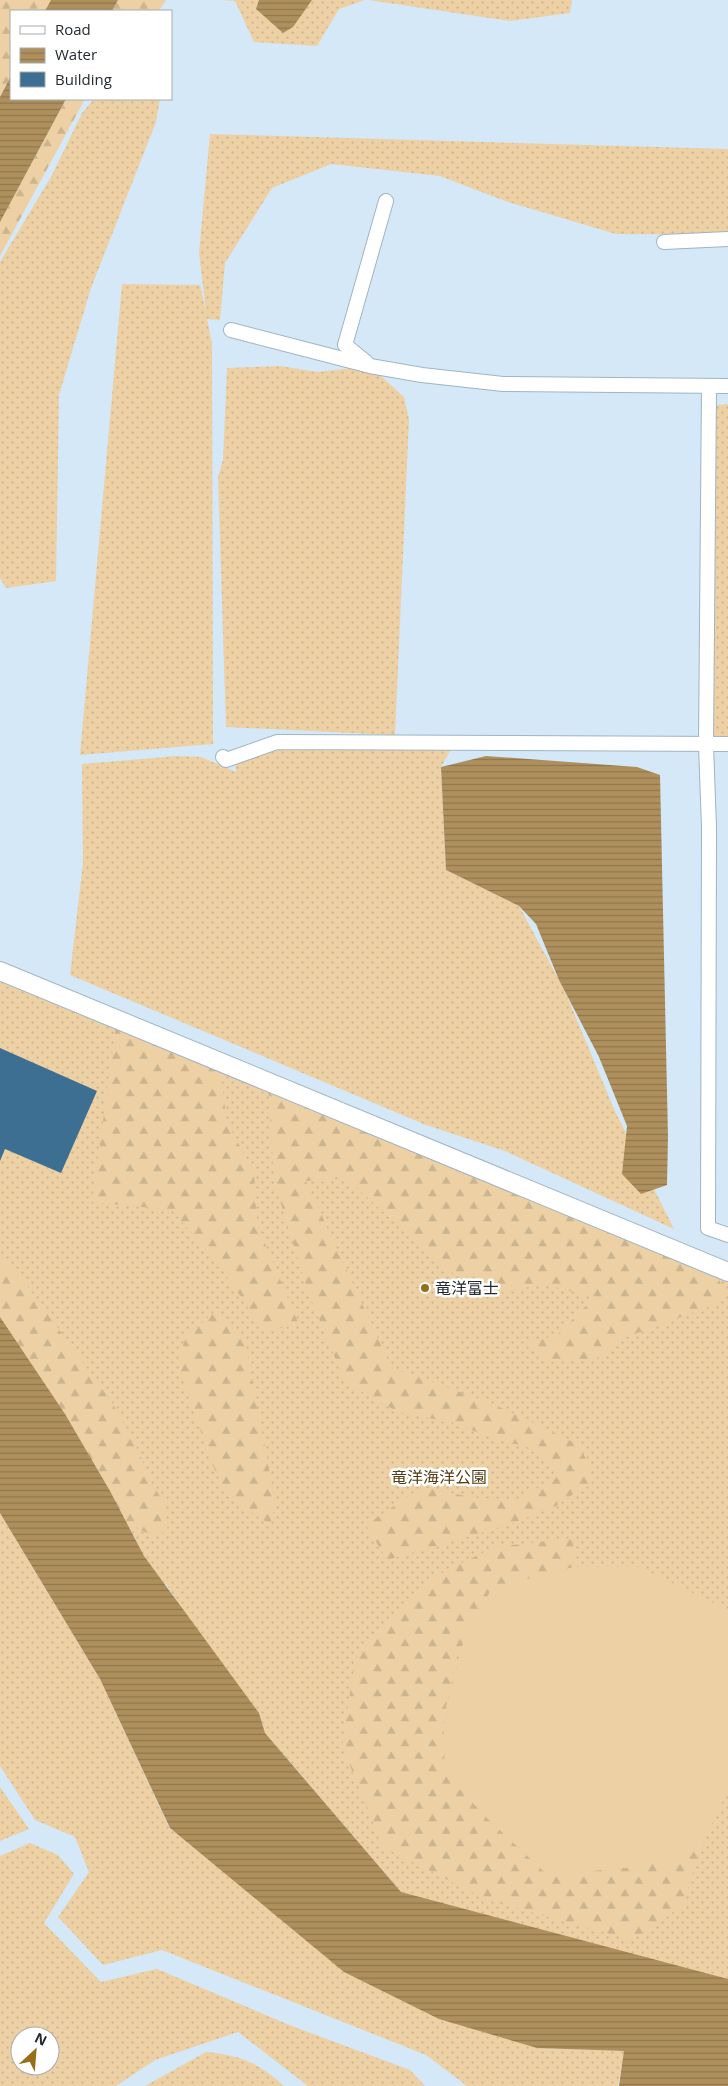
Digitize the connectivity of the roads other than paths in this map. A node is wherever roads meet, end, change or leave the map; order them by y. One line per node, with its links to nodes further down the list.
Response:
1 (386, 201): 5 (street)
2 (728, 240): 3 (street)
3 (664, 242)
4 (231, 330): 5 (street)
5 (370, 366): 7 (street)
6 (728, 386): 7 (street)
7 (709, 388): 9 (street)
8 (728, 744): 9 (street)
9 (706, 745): 10 (street); 12 (street)
10 (223, 757)
11 (0, 971): 13 (street)
12 (728, 1235)
13 (728, 1272)

